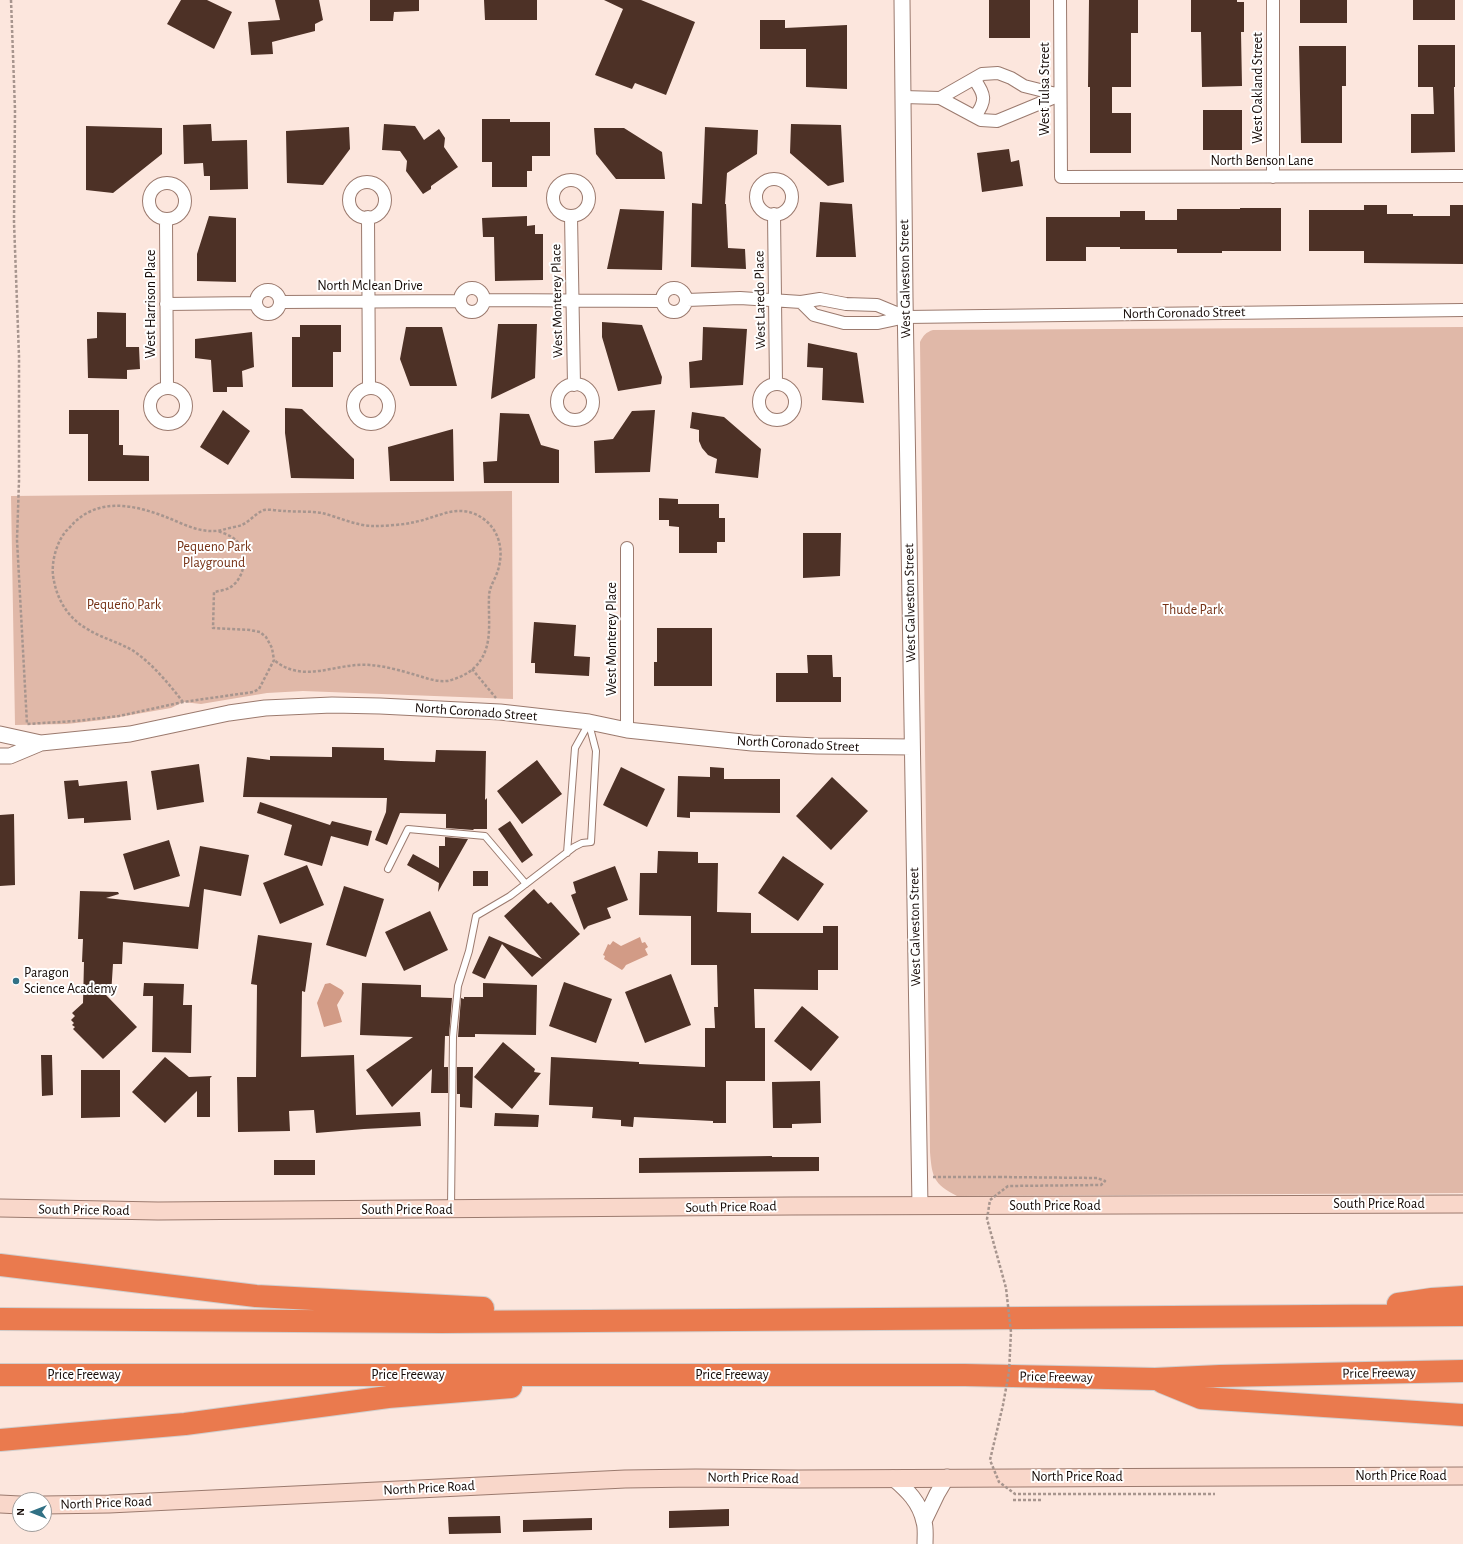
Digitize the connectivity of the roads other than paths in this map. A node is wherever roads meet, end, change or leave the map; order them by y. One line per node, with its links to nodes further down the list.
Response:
1 (902, 0): 6 (street, West Galveston Street)
2 (1060, 0): 5 (street, West Tulsa Street)
3 (1273, 0): 9 (street, West Oakland Street)
4 (974, 79): 5 (street); 7 (street); 8 (street)
5 (1060, 95): 8 (street); 11 (street, West Tulsa Street)
6 (903, 97): 7 (street); 29 (street, West Galveston Street)
7 (940, 98): 8 (street)
8 (975, 116)
9 (1273, 176): 10 (street, North Benson Lane); 11 (street, North Benson Lane)
10 (1463, 176)
11 (1061, 177)
12 (774, 214): 19 (street, West Laredo Place)
13 (571, 216): 17 (street, West Monterey Place)
14 (368, 218): 20 (street)
15 (166, 219): 26 (street, West Harrison Place)
16 (484, 300): 17 (street); 21 (street); 21 (street)
17 (573, 300): 22 (street); 32 (street, West Monterey Place)
18 (687, 300): 19 (street); 22 (street); 22 (street)
19 (776, 300): 24 (street); 31 (street, West Laredo Place)
20 (369, 301): 21 (street, North Mclean Drive); 23 (street, North Mclean Drive); 34 (street)
21 (459, 301)
22 (662, 301)
23 (281, 302): 25 (street); 25 (street)
24 (801, 302): 27 (street); 30 (street)
25 (256, 303): 26 (street)
26 (166, 304): 33 (street, West Harrison Place)
27 (846, 304): 29 (street); 30 (street)
28 (1463, 310): 29 (street, North Coronado Street)
29 (906, 317): 30 (street); 40 (street, West Galveston Street)
30 (844, 323)
31 (776, 384)
32 (574, 385)
33 (167, 388)
34 (369, 388)
35 (627, 548): 37 (street, West Monterey Place)
36 (589, 722): 37 (street, North Coronado Street); 39 (street, North Coronado Street); 42 (lane); 42 (lane)
37 (627, 730): 40 (street, North Coronado Street)
38 (0, 734): 39 (street, North Coronado Street)
39 (41, 743): 41 (street, North Coronado Street)
40 (912, 747): 46 (street, West Galveston Street)
41 (0, 756)
42 (567, 853): 44 (lane)
43 (388, 869): 44 (lane)
44 (526, 884): 48 (lane)
45 (1463, 1204): 46 (main road, South Price Road)
46 (920, 1206): 48 (main road, South Price Road)
47 (0, 1208): 48 (main road, South Price Road)
48 (451, 1210)
49 (0, 1265): 54 (highway)
50 (1463, 1297): 52 (highway)
51 (1463, 1315): 52 (highway)
52 (1312, 1316): 54 (highway)
53 (0, 1319): 54 (highway)
54 (662, 1320)
55 (1463, 1371): 58 (highway, Price Freeway)
56 (0, 1375): 57 (highway, Price Freeway)
57 (629, 1375): 58 (highway, Price Freeway); 60 (highway)
58 (1155, 1379): 59 (highway)
59 (1463, 1415)
60 (0, 1440)
61 (1463, 1476): 62 (main road, North Price Road)
62 (947, 1477): 63 (main road, North Price Road); 67 (street)
63 (893, 1478): 66 (main road, North Price Road); 67 (street)
64 (0, 1504): 65 (main road)
65 (12, 1505)
66 (52, 1505)
67 (924, 1522): 68 (street)
68 (925, 1544)

